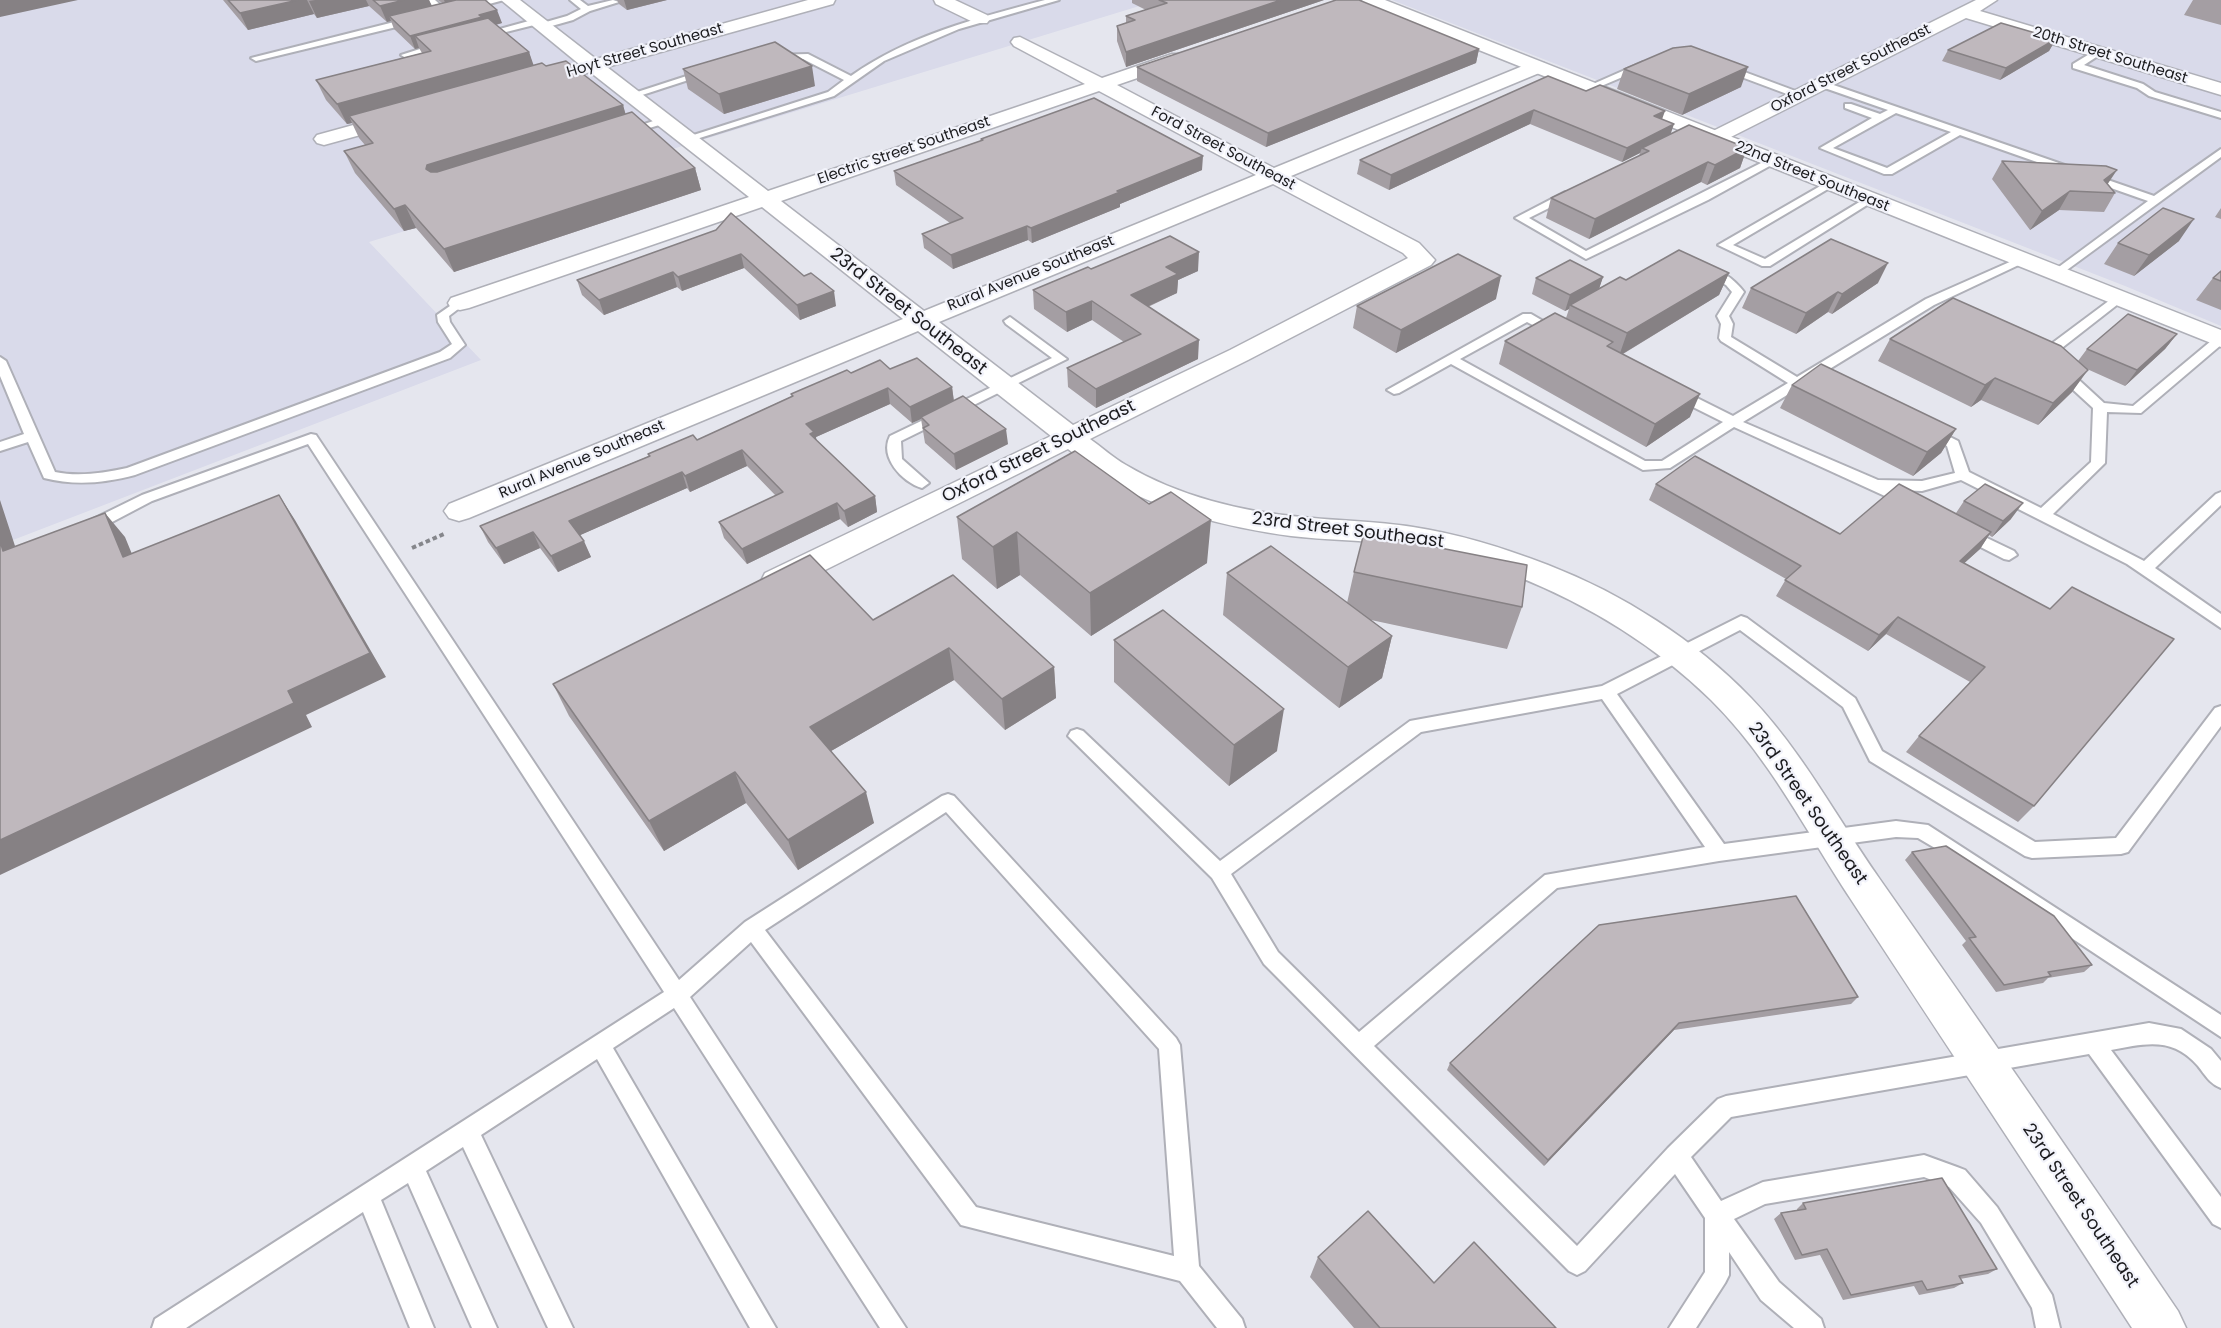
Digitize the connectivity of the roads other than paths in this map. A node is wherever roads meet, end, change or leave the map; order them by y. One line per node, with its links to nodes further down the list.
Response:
1 (430, 0): 13 (lane)
2 (500, 0): 13 (lane)
3 (509, 0): 17 (street, 23rd Street Southeast)
4 (574, 0): 11 (lane)
5 (827, 0): 28 (street, Hoyt Street Southeast)
6 (942, 0): 16 (street)
7 (1055, 0): 16 (lane)
8 (1370, 0): 29 (street, 22nd Street Southeast)
9 (1989, 0): 12 (street, Oxford Street Southeast)
10 (615, 2): 11 (lane)
11 (587, 9): 17 (lane)
12 (1964, 12): 22 (street, 20th Street Southeast); 34 (street, Oxford Street Southeast)
13 (444, 13): 14 (lane)
14 (433, 16)
15 (422, 18): 24 (lane)
16 (981, 19): 32 (lane)
17 (539, 24): 18 (lane); 28 (street, 23rd Street Southeast)
18 (471, 38)
19 (1020, 42): 33 (street, Ford Street Southeast)
20 (450, 44): 23 (lane)
21 (1198, 51): 33 (street, Electric Street Southeast)
22 (2098, 52): 36 (street, 20th Street Southeast); 42 (lane)
23 (406, 55)
24 (256, 58)
25 (762, 59): 32 (lane)
26 (1649, 63): 35 (lane)
27 (1718, 65): 37 (lane)
28 (592, 66): 31 (street, Hoyt Street Southeast); 38 (street, 23rd Street Southeast)
29 (1537, 67): 35 (street, 22nd Street Southeast); 52 (street, Rural Avenue Southeast)
30 (723, 68): 38 (lane)
31 (558, 75)
32 (851, 80): 49 (lane)
33 (1100, 84): 52 (street, Ford Street Southeast); 55 (street, Electric Street Southeast)
34 (1822, 84): 37 (street, Oxford Street Southeast); 40 (lane)
35 (1589, 88): 46 (street, 22nd Street Southeast)
36 (2221, 89)
37 (1798, 95): 46 (street, Oxford Street Southeast)
38 (630, 96): 44 (street, 23rd Street Southeast)
39 (1848, 106): 43 (lane)
40 (1896, 110): 43 (lane); 45 (lane)
41 (413, 115): 48 (street)
42 (2221, 115)
43 (1881, 118): 45 (lane)
44 (662, 121): 47 (lane); 49 (street, 23rd Street Southeast)
45 (1959, 132): 57 (lane)
46 (1699, 135): 51 (street, 22nd Street Southeast)
47 (614, 136)
48 (324, 139)
49 (686, 140): 55 (street, 23rd Street Southeast)
50 (2221, 152): 57 (lane)
51 (1771, 161): 53 (street, 22nd Street Southeast); 54 (lane)
52 (1274, 175): 58 (street, Ford Street Southeast); 66 (street, Rural Avenue Southeast)
53 (1830, 184): 56 (street, 22nd Street Southeast); 56 (lane)
54 (1579, 190)
55 (764, 200): 64 (street, Electric Street Southeast); 66 (street, 23rd Street Southeast)
56 (1870, 200): 59 (street, 22nd Street Southeast)
57 (2155, 200): 61 (lane)
58 (1423, 260): 83 (street, Oxford Street Southeast)
59 (2021, 260): 61 (street, 22nd Street Southeast); 63 (lane)
60 (1699, 267): 75 (lane)
61 (2056, 274): 62 (street, 22nd Street Southeast)
62 (2118, 298): 69 (street, 22nd Street Southeast); 71 (lane)
63 (1930, 302): 65 (lane); 75 (lane)
64 (460, 303): 82 (lane)
65 (1951, 312)
66 (919, 320): 76 (street, 23rd Street Southeast); 90 (street, Rural Avenue Southeast)
67 (1010, 321): 76 (lane)
68 (1568, 339): 72 (lane)
69 (2221, 339): 79 (lane)
70 (2023, 345): 71 (lane)
71 (2044, 355): 79 (lane)
72 (1451, 359): 78 (lane); 80 (lane)
73 (0, 362): 74 (lane)
74 (4, 382): 82 (lane)
75 (1797, 383): 80 (lane)
76 (1003, 386): 83 (street, 23rd Street Southeast); 86 (lane)
77 (1661, 386): 80 (lane)
78 (1394, 390)
79 (2100, 407): 91 (lane)
80 (1733, 422): 87 (lane)
81 (1922, 427): 85 (lane)
82 (32, 436): 84 (lane)
83 (1069, 438): 96 (street, Oxford Street Southeast); 98 (street, 23rd Street Southeast)
84 (0, 447)
85 (1963, 475): 87 (lane); 91 (lane)
86 (922, 483)
87 (1876, 485): 89 (lane)
88 (2221, 497): 95 (lane)
89 (1917, 507)
90 (459, 511)
91 (2043, 515): 95 (lane)
92 (1948, 523): 94 (lane)
93 (72, 536): 106 (lane)
94 (2009, 555)
95 (2145, 569): 97 (lane)
96 (749, 594)
97 (2221, 622)
98 (1679, 656): 99 (lane); 100 (lane); 102 (street, 23rd Street Southeast)
99 (1606, 692): 103 (lane); 104 (lane)
100 (2221, 713)
101 (1077, 736): 104 (lane)
102 (1831, 839): 103 (lane); 107 (lane); 111 (street, 23rd Street Southeast)
103 (1719, 853): 109 (lane)
104 (1219, 872): 109 (lane)
105 (752, 928): 106 (lane); 119 (lane); 119 (lane)
106 (677, 995): 110 (lane); 126 (lane)
107 (2221, 1027)
108 (2093, 1043): 111 (lane); 112 (lane); 118 (lane)
109 (1359, 1045): 114 (lane)
110 (600, 1046): 113 (lane); 125 (lane)
111 (1986, 1064): 114 (lane); 131 (street, 23rd Street Southeast)
112 (2221, 1078)
113 (468, 1131): 115 (lane); 124 (lane)
114 (1676, 1156): 117 (lane)
115 (412, 1167): 116 (lane); 123 (lane)
116 (368, 1196): 120 (lane); 122 (lane)
117 (1717, 1215): 128 (lane); 129 (lane); 130 (lane)
118 (2221, 1216)
119 (1186, 1271): 127 (lane)
120 (190, 1320): 121 (lane)
121 (164, 1328)
122 (422, 1328)
123 (485, 1328)
124 (561, 1328)
125 (764, 1328)
126 (894, 1328)
127 (1233, 1328)
128 (1681, 1328)
129 (1812, 1328)
130 (2048, 1328)
131 (2161, 1328)

